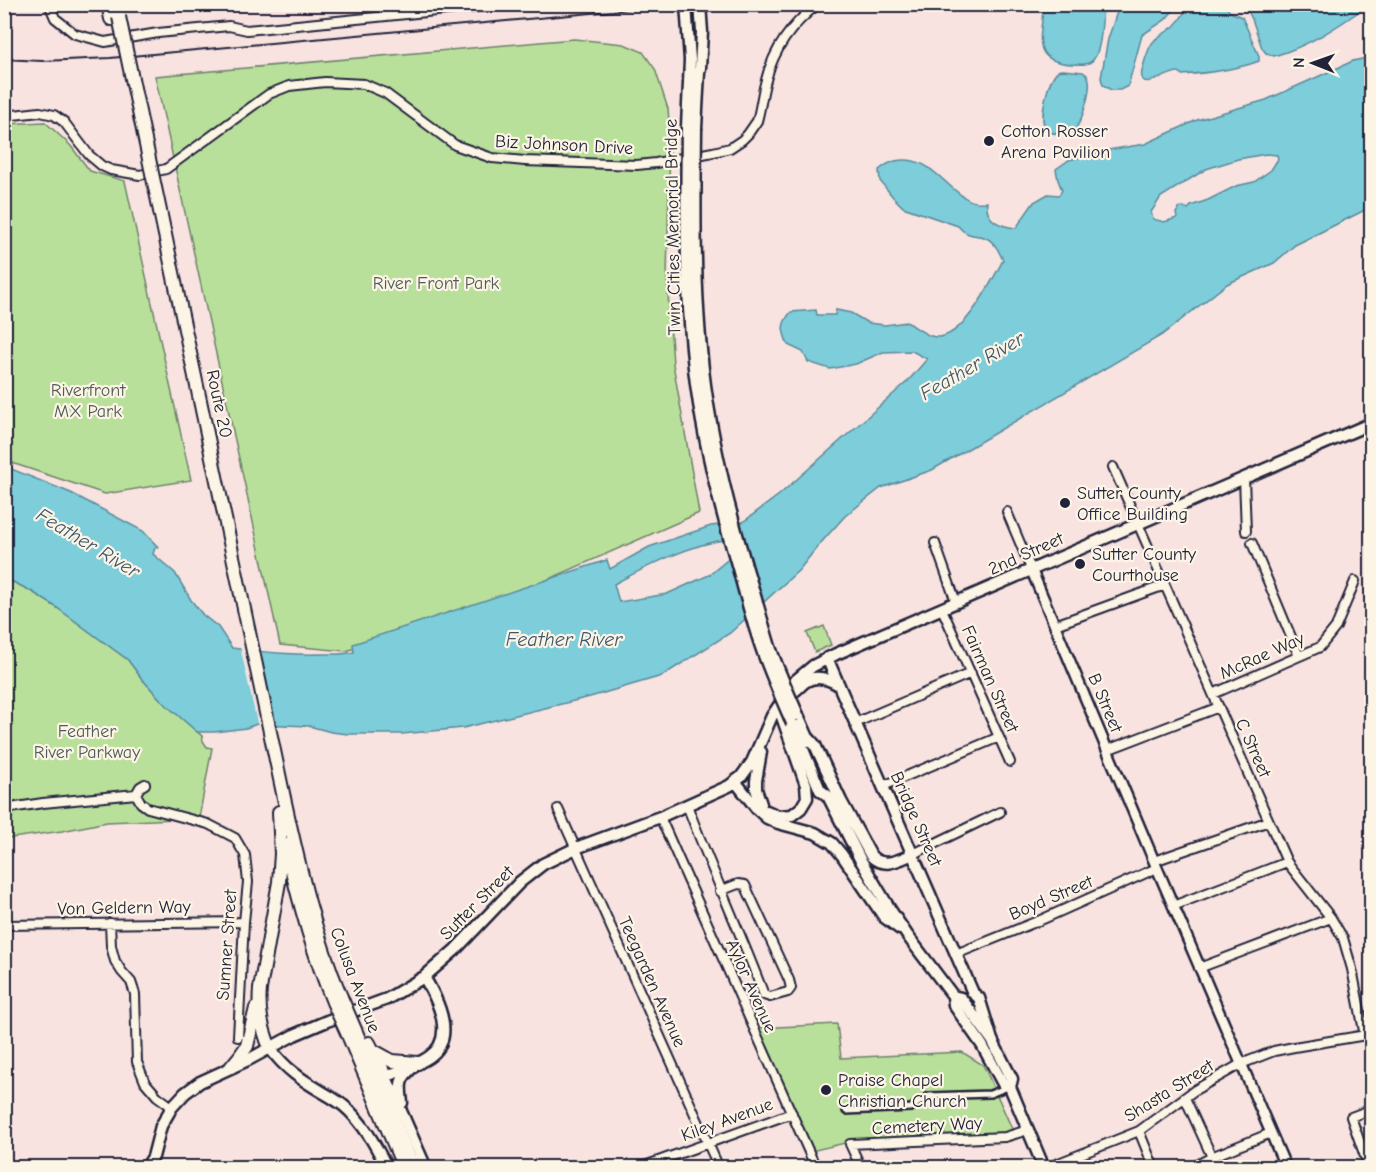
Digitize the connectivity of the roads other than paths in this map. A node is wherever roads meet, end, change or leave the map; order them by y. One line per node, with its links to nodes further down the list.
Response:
1 (49, 4): 4 (street)
2 (108, 4): 9 (highway)
3 (116, 4): 9 (highway)
4 (506, 4)
5 (686, 4): 12 (main road, Twin Cities Memorial Bridge)
6 (694, 4): 10 (main road, Twin Cities Memorial Bridge)
7 (700, 4): 10 (main road, Twin Cities Memorial Bridge)
8 (818, 4): 11 (street, Biz Johnson Drive)
9 (115, 18): 46 (highway, Route 20)
10 (699, 72): 12 (main road, Twin Cities Memorial Bridge)
11 (4, 116)
12 (692, 127): 34 (main road, Twin Cities Memorial Bridge, bridge); 34 (main road, Twin Cities Memorial Bridge, bridge)
13 (1371, 423): 15 (main road, 2nd Street)
14 (1113, 467): 17 (street, C Street)
15 (1244, 478): 17 (main road, 2nd Street); 18 (street)
16 (1007, 512): 21 (street, B Street)
17 (1138, 523): 21 (main road, 2nd Street); 23 (street, C Street)
18 (1246, 531)
19 (935, 543): 24 (street)
20 (1252, 543): 27 (street)
21 (1031, 569): 24 (main road, 2nd Street); 26 (street, B Street)
22 (1355, 581): 27 (street, McRae Way)
23 (1165, 585): 26 (street); 31 (street, C Street)
24 (956, 602): 25 (main road, 2nd Street)
25 (942, 609): 28 (main road, 2nd Street); 29 (street, Fairman Street)
26 (1055, 626): 39 (street, B Street)
27 (1299, 656): 31 (street, McRae Way)
28 (827, 658): 30 (main road, Bridge Street); 32 (main road, Sutter Street)
29 (971, 673): 35 (street); 37 (street, Fairman Street)
30 (839, 685): 32 (main road); 35 (main road, Bridge Street)
31 (1213, 694): 33 (street, C Street)
32 (783, 698): 38 (main road, Sutter Street)
33 (1219, 707): 39 (street, McRae Way); 53 (street, C Street)
34 (792, 723): 36 (main road); 45 (main road); 47 (main road)
35 (855, 723): 43 (main road, Bridge Street)
36 (807, 736): 45 (main road); 55 (main road)
37 (999, 737): 40 (street, Fairman Street); 43 (street)
38 (763, 738): 41 (main road, Sutter Street); 47 (main road)
39 (1107, 750): 57 (street, B Street)
40 (1010, 762)
41 (738, 779): 47 (main road); 48 (main road, Sutter Street); 64 (main road)
42 (145, 784): 44 (street)
43 (883, 786): 55 (main road, Bridge Street)
44 (136, 794): 49 (street); 61 (street, Sumner Street)
45 (828, 796): 64 (main road)
46 (280, 803): 69 (highway, Colusa Avenue); 69 (highway, Colusa Avenue); 70 (highway)
47 (761, 804)
48 (687, 805): 52 (main road, Sutter Street); 58 (street)
49 (4, 809)
50 (558, 809): 54 (street, Teegarden Avenue)
51 (1000, 812): 55 (street)
52 (660, 817): 54 (main road, Sutter Street); 86 (street, Aylor Avenue)
53 (1269, 821): 56 (street, C Street); 57 (street, Boyd Street)
54 (576, 848): 67 (main road, Sutter Street); 91 (street, Teegarden Avenue)
55 (913, 854): 65 (main road, Bridge Street)
56 (1287, 862): 59 (street); 60 (street, C Street)
57 (1155, 865): 59 (street, B Street); 65 (street, Boyd Street)
58 (720, 891): 58 (street)
59 (1173, 906): 66 (street, B Street)
60 (1331, 918): 66 (street); 72 (street, C Street)
61 (244, 922): 62 (street, Von Geldern Way); 73 (street, Sumner Street)
62 (110, 923): 63 (street, Von Geldern Way); 83 (street)
63 (4, 925)
64 (907, 935): 68 (main road)
65 (956, 954): 74 (main road, Bridge Street)
66 (1199, 968): 78 (street, B Street)
67 (424, 977): 75 (main road, Sutter Street); 77 (main road)
68 (953, 996): 74 (main road); 81 (main road)
69 (340, 998): 71 (highway, Colusa Avenue, bridge)
70 (259, 1001): 75 (highway); 79 (highway)
71 (355, 1031): 76 (highway); 95 (highway, Colusa Avenue); 96 (highway, Colusa Avenue)
72 (1368, 1035): 78 (street, Shasta Street)
73 (238, 1037)
74 (992, 1040): 81 (main road)
75 (270, 1048): 79 (main road, Sutter Street); 94 (main road)
76 (373, 1050): 77 (highway); 80 (highway)
77 (418, 1064): 80 (main road); 87 (main road)
78 (1241, 1064): 82 (street, Shasta Street); 90 (street, B Street)
79 (231, 1067): 83 (main road, Sutter Street)
80 (386, 1077): 87 (main road)
81 (1010, 1087): 85 (street); 88 (main road)
82 (1185, 1098): 89 (street, Shasta Street); 92 (street)
83 (172, 1107): 93 (main road, Sutter Street)
84 (1371, 1109): 106 (street)
85 (846, 1111)
86 (792, 1113): 91 (street, Kiley Avenue); 100 (street, Aylor Avenue)
87 (404, 1117): 97 (main road)
88 (1028, 1130): 101 (street, Cemetery Way); 102 (main road)
89 (1139, 1131): 102 (street, Shasta Street); 103 (street)
90 (1271, 1133): 92 (street); 105 (street, B Street)
91 (708, 1142): 98 (street, Kiley Avenue); 99 (street, Teegarden Avenue)
92 (1212, 1156): 104 (street)
93 (146, 1167)
94 (387, 1167)
95 (404, 1167)
96 (414, 1167)
97 (426, 1167)
98 (639, 1167)
99 (719, 1167)
100 (816, 1167)
101 (861, 1167)
102 (1045, 1167)
103 (1154, 1167)
104 (1191, 1167)
105 (1286, 1167)
106 (1369, 1167)

